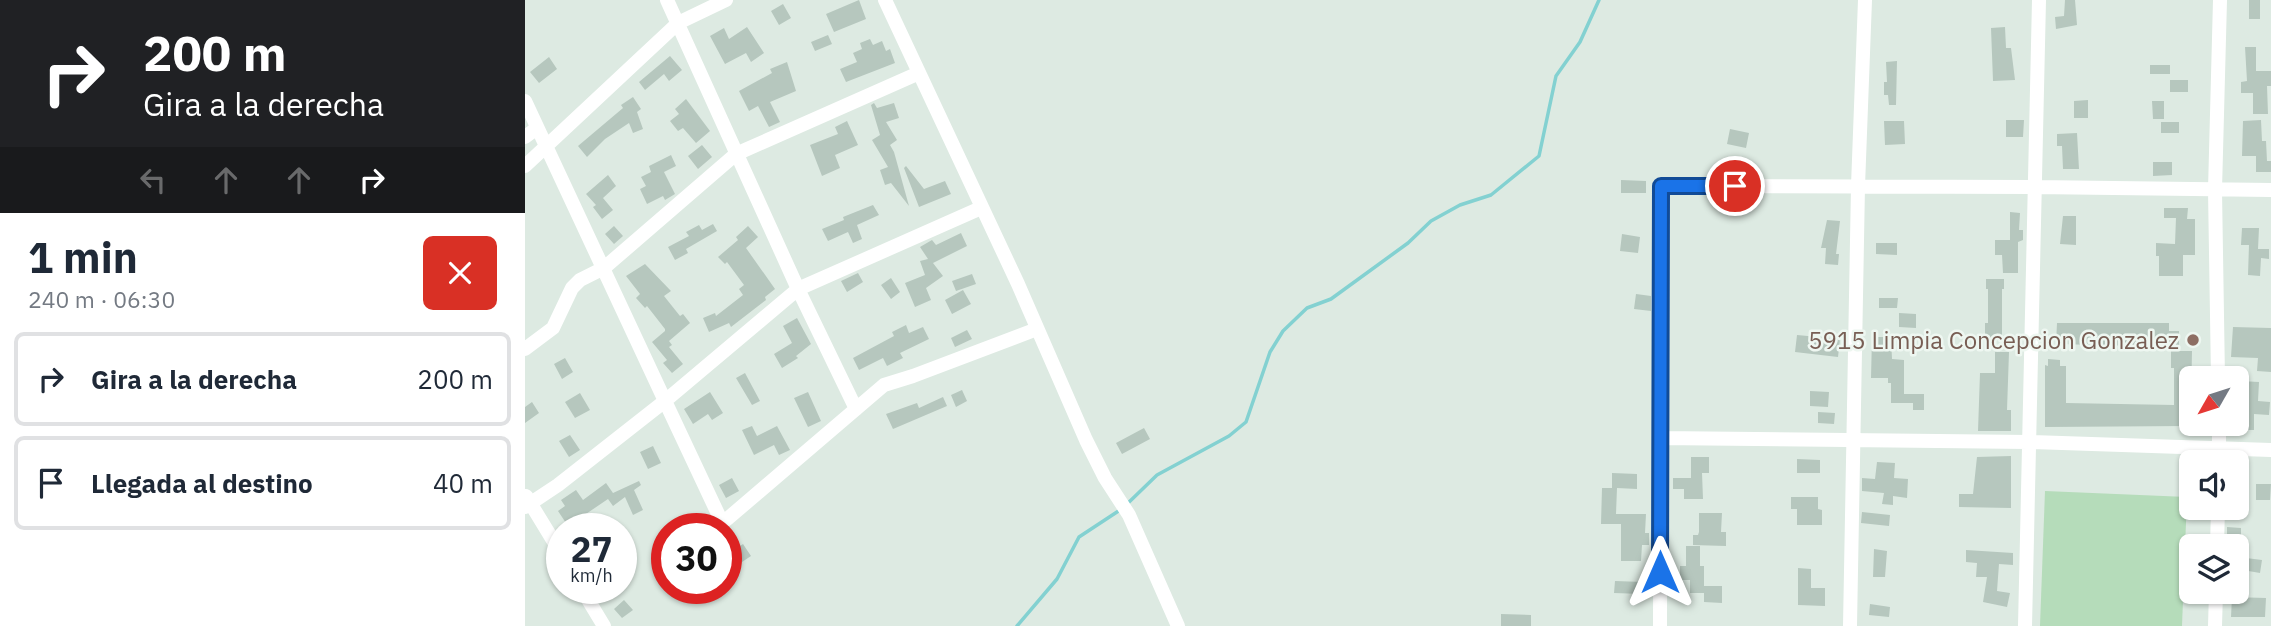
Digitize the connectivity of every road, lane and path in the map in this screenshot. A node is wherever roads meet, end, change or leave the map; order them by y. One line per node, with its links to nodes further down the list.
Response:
1 (667, 0): 7 (street)
2 (726, 0): 7 (street)
3 (885, 0): 8 (street)
4 (1864, 0): 14 (street)
5 (2039, 0): 15 (street)
6 (2220, 0): 16 (street)
7 (678, 23): 11 (street); 12 (street)
8 (919, 73): 12 (street); 18 (street)
9 (525, 101): 10 (street)
10 (531, 133): 11 (street)
11 (545, 147): 13 (street); 19 (street)
12 (736, 154): 19 (street); 20 (street)
13 (525, 166)
14 (1858, 186): 15 (street); 26 (street); 27 (street)
15 (2035, 187): 16 (street); 28 (street)
16 (2215, 190): 17 (street); 23 (street)
17 (2271, 191)
18 (981, 208): 20 (street); 21 (street)
19 (604, 268): 22 (street); 24 (street)
20 (798, 289): 24 (street); 25 (street)
21 (1037, 329): 25 (street); 37 (street)
22 (525, 349)
23 (2218, 366)
24 (665, 401): 25 (street); 32 (street)
25 (856, 409)
26 (1660, 439): 27 (street); 38 (street)
27 (1853, 442): 28 (street); 39 (street)
28 (2029, 442): 30 (street); 40 (street)
29 (2271, 450): 31 (street)
30 (2179, 452)
31 (2249, 452)
32 (527, 502): 33 (street)
33 (546, 531)
34 (591, 604): 36 (street)
35 (2216, 604): 41 (street)
36 (604, 626)
37 (1178, 626)
38 (1660, 626)
39 (1850, 626)
40 (2025, 626)
41 (2215, 626)

